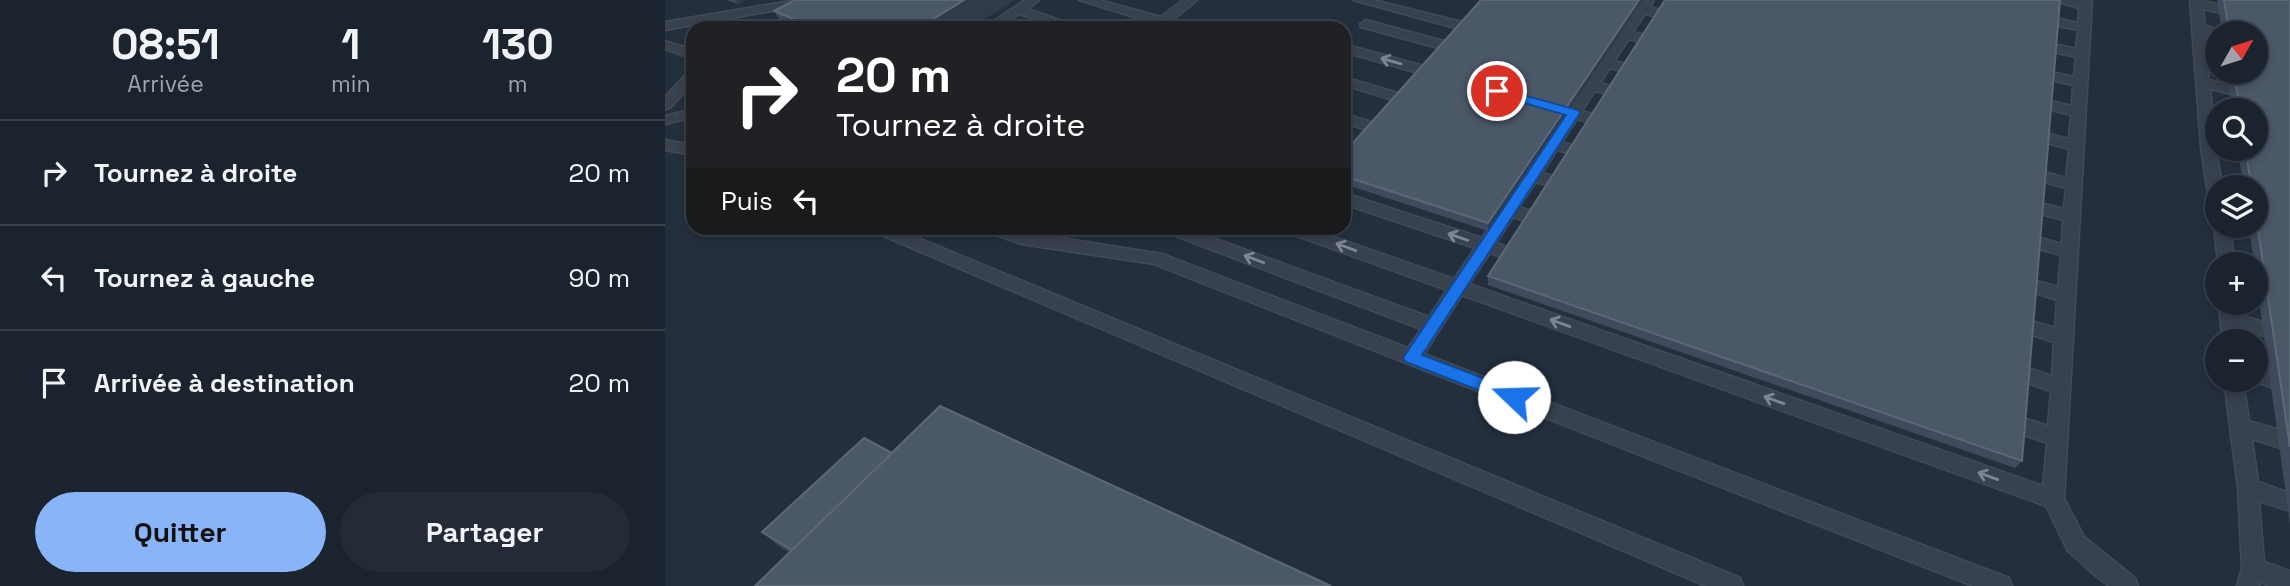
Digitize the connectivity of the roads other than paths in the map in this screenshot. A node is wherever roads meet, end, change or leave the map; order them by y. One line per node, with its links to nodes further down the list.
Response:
1 (809, 0): 15 (lane)
2 (826, 0): 16 (lane)
3 (1033, 0): 12 (lane)
4 (1085, 0): 19 (lane)
5 (1191, 0): 20 (lane)
6 (1359, 0): 29 (lane)
7 (1604, 0): 11 (lane)
8 (2057, 0): 10 (lane)
9 (2196, 2): 14 (lane); 27 (lane)
10 (2086, 3): 26 (lane)
11 (1645, 5): 21 (lane); 30 (lane)
12 (1018, 10): 17 (lane); 18 (lane)
13 (2018, 14): 26 (lane)
14 (2250, 15)
15 (695, 21)
16 (787, 21)
17 (1002, 21)
18 (1053, 21)
19 (1147, 21)
20 (1164, 21)
21 (1695, 22)
22 (686, 23): 25 (lane)
23 (1366, 24): 40 (lane)
24 (1587, 25): 30 (lane)
25 (665, 26)
26 (2085, 28): 37 (lane)
27 (2199, 29): 28 (lane); 38 (lane)
28 (2205, 30)
29 (1489, 33)
30 (1626, 34): 33 (lane); 41 (lane)
31 (2015, 40): 37 (lane)
32 (665, 45): 35 (lane)
33 (1679, 47)
34 (1351, 50): 45 (lane, one-way to 34)
35 (686, 52)
36 (1567, 53): 41 (lane)
37 (2083, 55): 47 (lane)
38 (2201, 55): 39 (lane); 48 (lane)
39 (2205, 56)
40 (1485, 57)
41 (1607, 63): 44 (lane); 50 (lane)
42 (2014, 68): 47 (lane)
43 (1552, 75): 50 (lane)
44 (1660, 77)
45 (1459, 81)
46 (686, 83): 56 (lane)
47 (2081, 83): 59 (lane)
48 (2203, 83): 52 (lane); 55 (lane)
49 (1351, 84): 57 (lane)
50 (1592, 86): 53 (lane); 58 (lane)
51 (2013, 97): 59 (lane)
52 (2207, 98)
53 (1645, 100)
54 (1535, 102): 58 (lane)
55 (2290, 103)
56 (665, 106)
57 (1436, 109)
58 (1574, 113): 63 (lane); 67 (lane)
59 (2079, 113): 69 (lane)
60 (686, 115): 61 (lane)
61 (665, 120)
62 (1351, 120): 66 (lane)
63 (1627, 128)
64 (2010, 130): 69 (lane)
65 (1514, 132): 67 (lane)
66 (1407, 137)
67 (1553, 144): 71 (lane); 76 (lane)
68 (665, 145): 70 (lane)
69 (2077, 146): 77 (lane)
70 (686, 149)
71 (1606, 159)
72 (1482, 160): 76 (lane)
73 (2265, 161): 75 (lane)
74 (2007, 167): 77 (lane)
75 (2290, 167)
76 (1532, 175): 78 (lane); 82 (lane)
77 (2074, 185): 83 (lane)
78 (1586, 192)
79 (1459, 193): 82 (lane)
80 (2005, 198): 83 (lane)
81 (1351, 200): 92 (lane, one-way to 81)
82 (1510, 210): 84 (lane); 92 (lane)
83 (2072, 217): 93 (lane)
84 (1562, 226)
85 (2003, 234): 93 (lane)
86 (897, 235): 118 (lane)
87 (1012, 235): 103 (lane)
88 (1190, 235): 100 (lane, one-way to 88)
89 (1312, 235): 96 (lane, one-way to 89)
90 (2268, 235): 91 (lane)
91 (2290, 241)
92 (1486, 246): 94 (lane); 96 (lane)
93 (2070, 252): 97 (lane)
94 (1538, 263)
95 (2001, 276): 97 (lane)
96 (1458, 287): 100 (lane); 114 (lane, one-way to 96)
97 (2067, 296): 102 (lane)
98 (2238, 315): 101 (lane)
99 (1997, 317): 102 (lane)
100 (1433, 326): 103 (lane)
101 (2290, 336)
102 (2063, 338): 107 (lane)
103 (1412, 358): 119 (lane)
104 (1995, 365): 107 (lane)
105 (2268, 379): 106 (lane)
106 (2290, 385)
107 (2060, 386): 111 (lane)
108 (2236, 392): 110 (lane)
109 (1992, 416): 111 (lane)
110 (2241, 426): 112 (lane); 113 (lane)
111 (2057, 438): 114 (lane)
112 (2290, 442)
113 (2248, 488): 115 (lane); 116 (lane)
114 (2053, 499): 120 (lane)
115 (2290, 502)
116 (2251, 578): 117 (lane)
117 (2290, 582)
118 (1732, 586)
119 (2001, 586)
120 (2127, 586)

